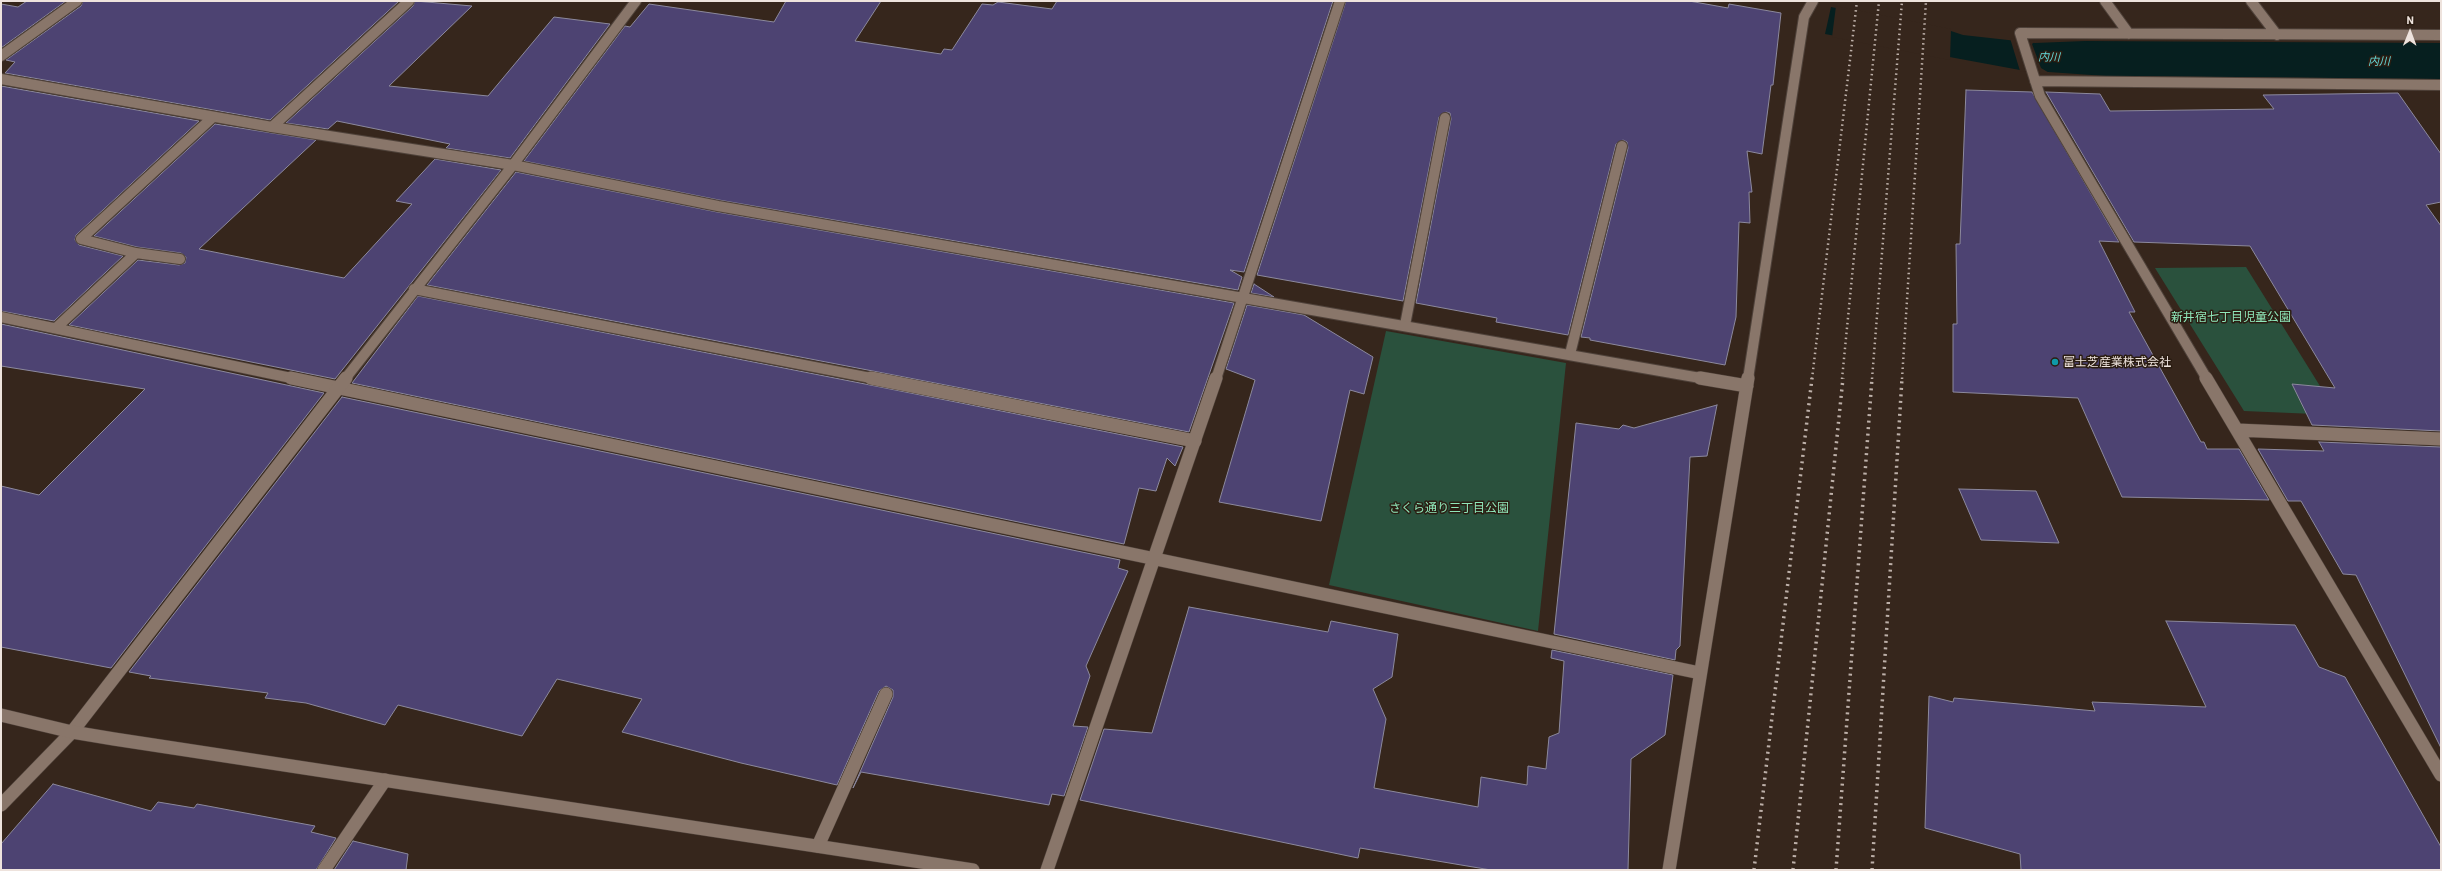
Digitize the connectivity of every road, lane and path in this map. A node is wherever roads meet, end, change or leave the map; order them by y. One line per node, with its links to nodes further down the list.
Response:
1 (77, 1): 11 (street)
2 (409, 1): 17 (street)
3 (636, 1): 19 (street)
4 (1340, 1): 23 (street)
5 (1813, 1): 29 (street)
6 (2105, 1): 8 (street)
7 (2251, 1): 9 (street)
8 (2129, 34): 9 (street); 12 (street)
9 (2277, 35): 10 (street)
10 (2441, 35)
11 (1, 56)
12 (2033, 77): 14 (street); 30 (street)
13 (1, 79): 15 (street)
14 (2441, 86)
15 (213, 117): 17 (street); 20 (street)
16 (1444, 118): 25 (street)
17 (272, 127): 19 (street)
18 (1622, 146): 27 (street)
19 (513, 165): 22 (street); 23 (street)
20 (136, 254): 21 (street); 26 (street)
21 (180, 259)
22 (414, 289): 28 (street); 32 (street)
23 (1244, 296): 25 (street); 32 (street)
24 (1, 317): 26 (street)
25 (1405, 325): 27 (street)
26 (56, 328): 28 (street)
27 (1570, 354): 29 (street)
28 (339, 386): 33 (street); 37 (street)
29 (1747, 386): 34 (street)
30 (2237, 430): 31 (street); 38 (street)
31 (2441, 439)
32 (1195, 441): 33 (street)
33 (1154, 559): 34 (street); 44 (street)
34 (1700, 673): 45 (street)
35 (886, 694): 41 (street)
36 (1, 715): 37 (street)
37 (72, 732): 39 (street); 40 (street)
38 (2441, 775)
39 (385, 780): 41 (street); 42 (street)
40 (1, 805)
41 (818, 846): 43 (street)
42 (324, 870)
43 (972, 870)
44 (1047, 870)
45 (1669, 870)

